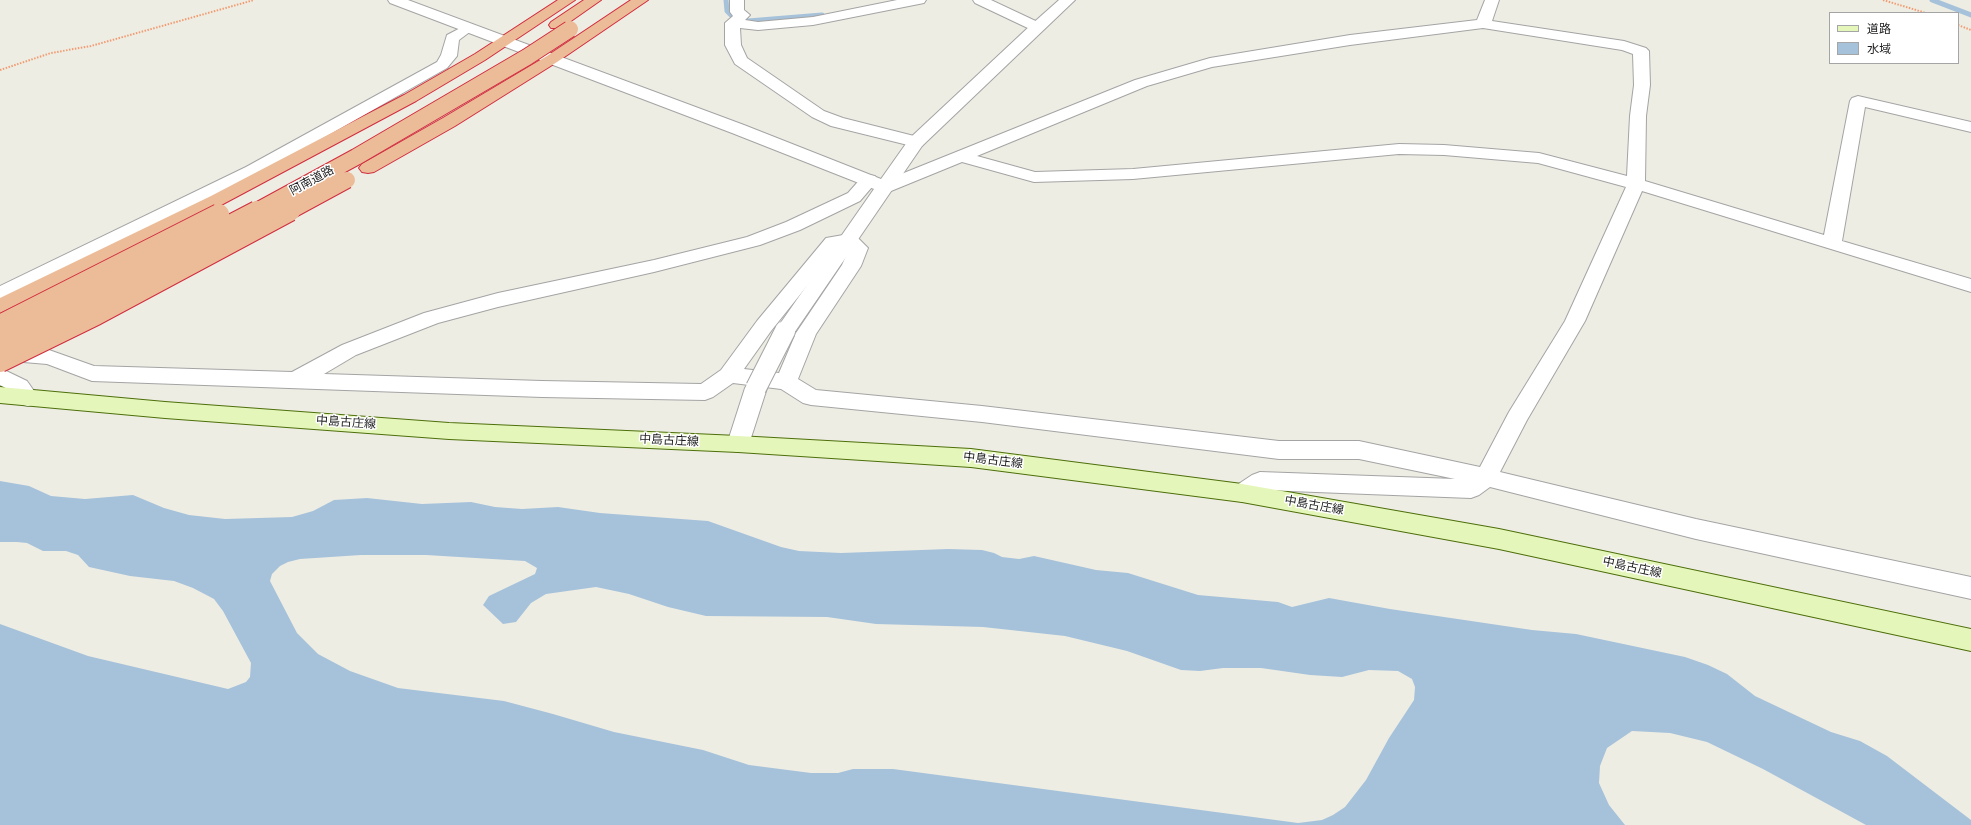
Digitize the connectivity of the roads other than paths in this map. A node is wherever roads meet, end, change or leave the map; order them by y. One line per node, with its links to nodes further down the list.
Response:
1 (395, 0): 13 (street)
2 (568, 0): 14 (highway)
3 (641, 0): 15 (highway)
4 (737, 0): 10 (street)
5 (919, 0): 10 (street)
6 (980, 0): 12 (street)
7 (1068, 0): 12 (street)
8 (1492, 0): 11 (street)
9 (601, 2): 26 (highway, 阿南道路, bridge); 27 (highway, 阿南道路, bridge)
10 (736, 20): 17 (street)
11 (1482, 24): 18 (street); 20 (street)
12 (1037, 27): 17 (street)
13 (468, 28): 14 (street); 24 (street)
14 (505, 41): 15 (street); 25 (highway)
15 (552, 59): 19 (street); 29 (highway, bridge)
16 (1971, 127): 22 (street)
17 (916, 142): 19 (street)
18 (963, 157): 19 (street); 20 (street)
19 (877, 184): 21 (street); 32 (street)
20 (1636, 184): 22 (street); 37 (street)
21 (849, 240): 30 (street); 33 (street); 36 (street, bridge)
22 (1832, 245): 23 (street)
23 (1971, 286)
24 (0, 294)
25 (0, 306)
26 (0, 324)
27 (0, 345)
28 (0, 353): 32 (street)
29 (0, 362)
30 (729, 375): 32 (street); 33 (street)
31 (0, 376): 35 (street)
32 (297, 379)
33 (786, 382): 37 (street)
34 (0, 395): 35 (main road, 中島古庄線)
35 (28, 398): 36 (main road, 中島古庄線)
36 (738, 444): 38 (main road, 中島古庄線)
37 (1486, 478): 38 (street); 39 (street)
38 (1242, 493): 40 (main road, 中島古庄線)
39 (1971, 588)
40 (1971, 640)

